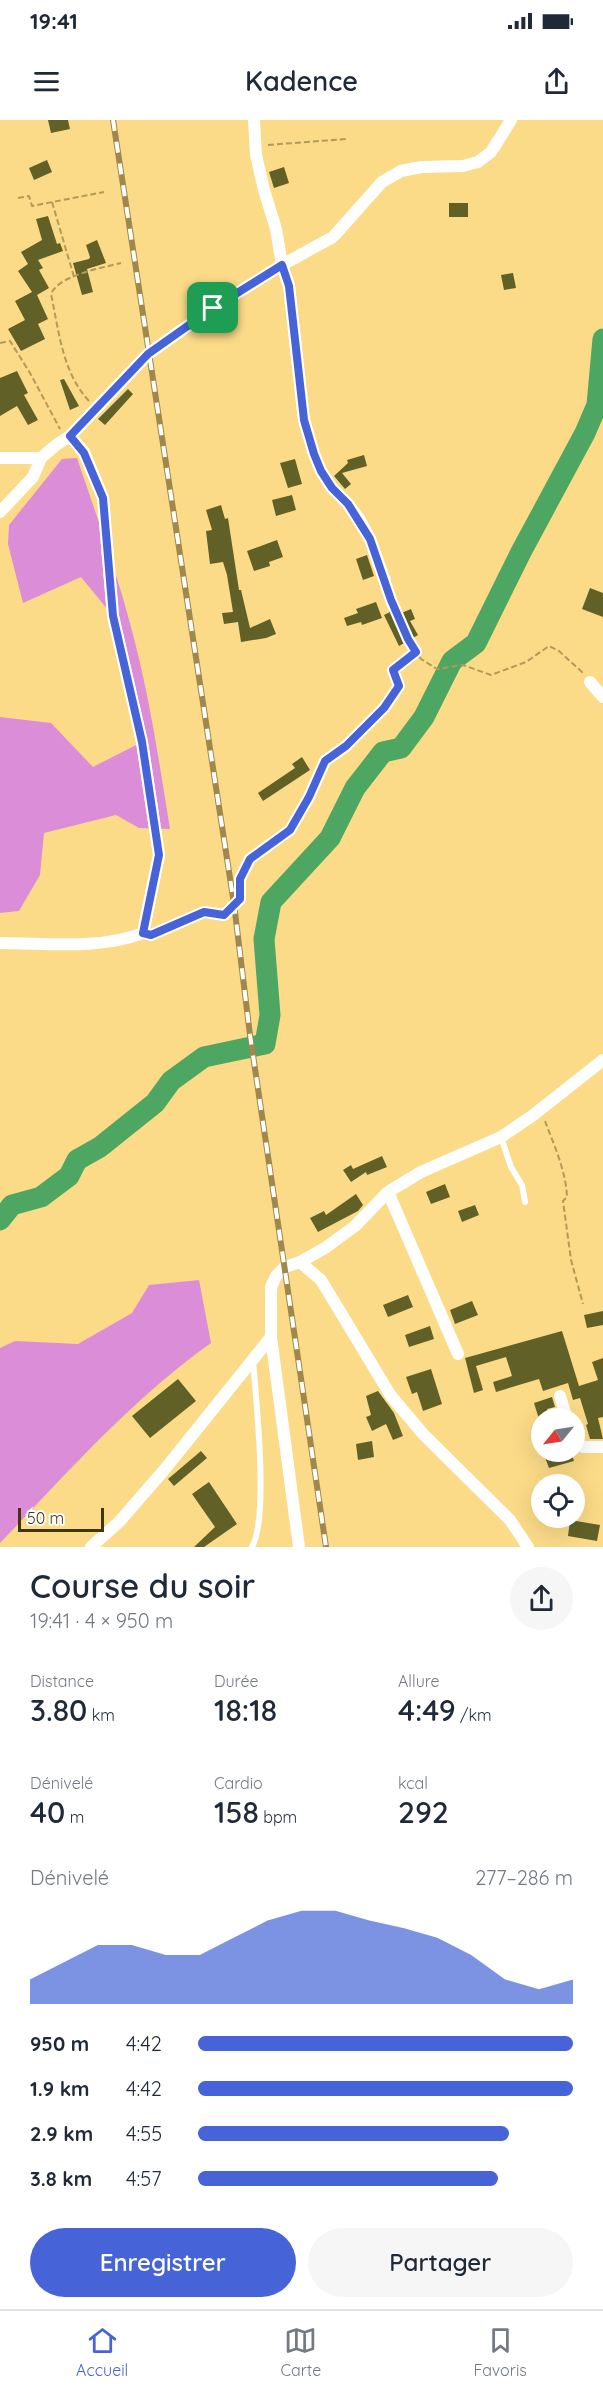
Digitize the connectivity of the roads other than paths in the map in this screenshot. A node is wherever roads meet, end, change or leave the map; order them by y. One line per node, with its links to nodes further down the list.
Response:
1 (254, 120): 3 (street)
2 (510, 120): 3 (street)
3 (282, 265): 4 (street); 8 (street)
4 (68, 438): 6 (street); 12 (street)
5 (0, 458): 6 (street)
6 (41, 458): 7 (street)
7 (0, 512)
8 (385, 581)
9 (590, 682): 10 (street)
10 (603, 697)
11 (224, 915): 12 (lane)
12 (143, 933): 13 (street)
13 (0, 943)
14 (603, 1060): 15 (street)
15 (501, 1137): 16 (street); 17 (lane)
16 (388, 1192): 18 (street); 20 (street)
17 (525, 1202)
18 (300, 1262): 19 (street); 29 (street)
19 (271, 1337): 21 (street); 28 (street)
20 (458, 1354)
21 (253, 1360): 26 (street); 27 (lane)
22 (560, 1396): 23 (street)
23 (564, 1408)
24 (585, 1447): 25 (street)
25 (603, 1447)
26 (91, 1547)
27 (252, 1547)
28 (299, 1547)
29 (528, 1547)

